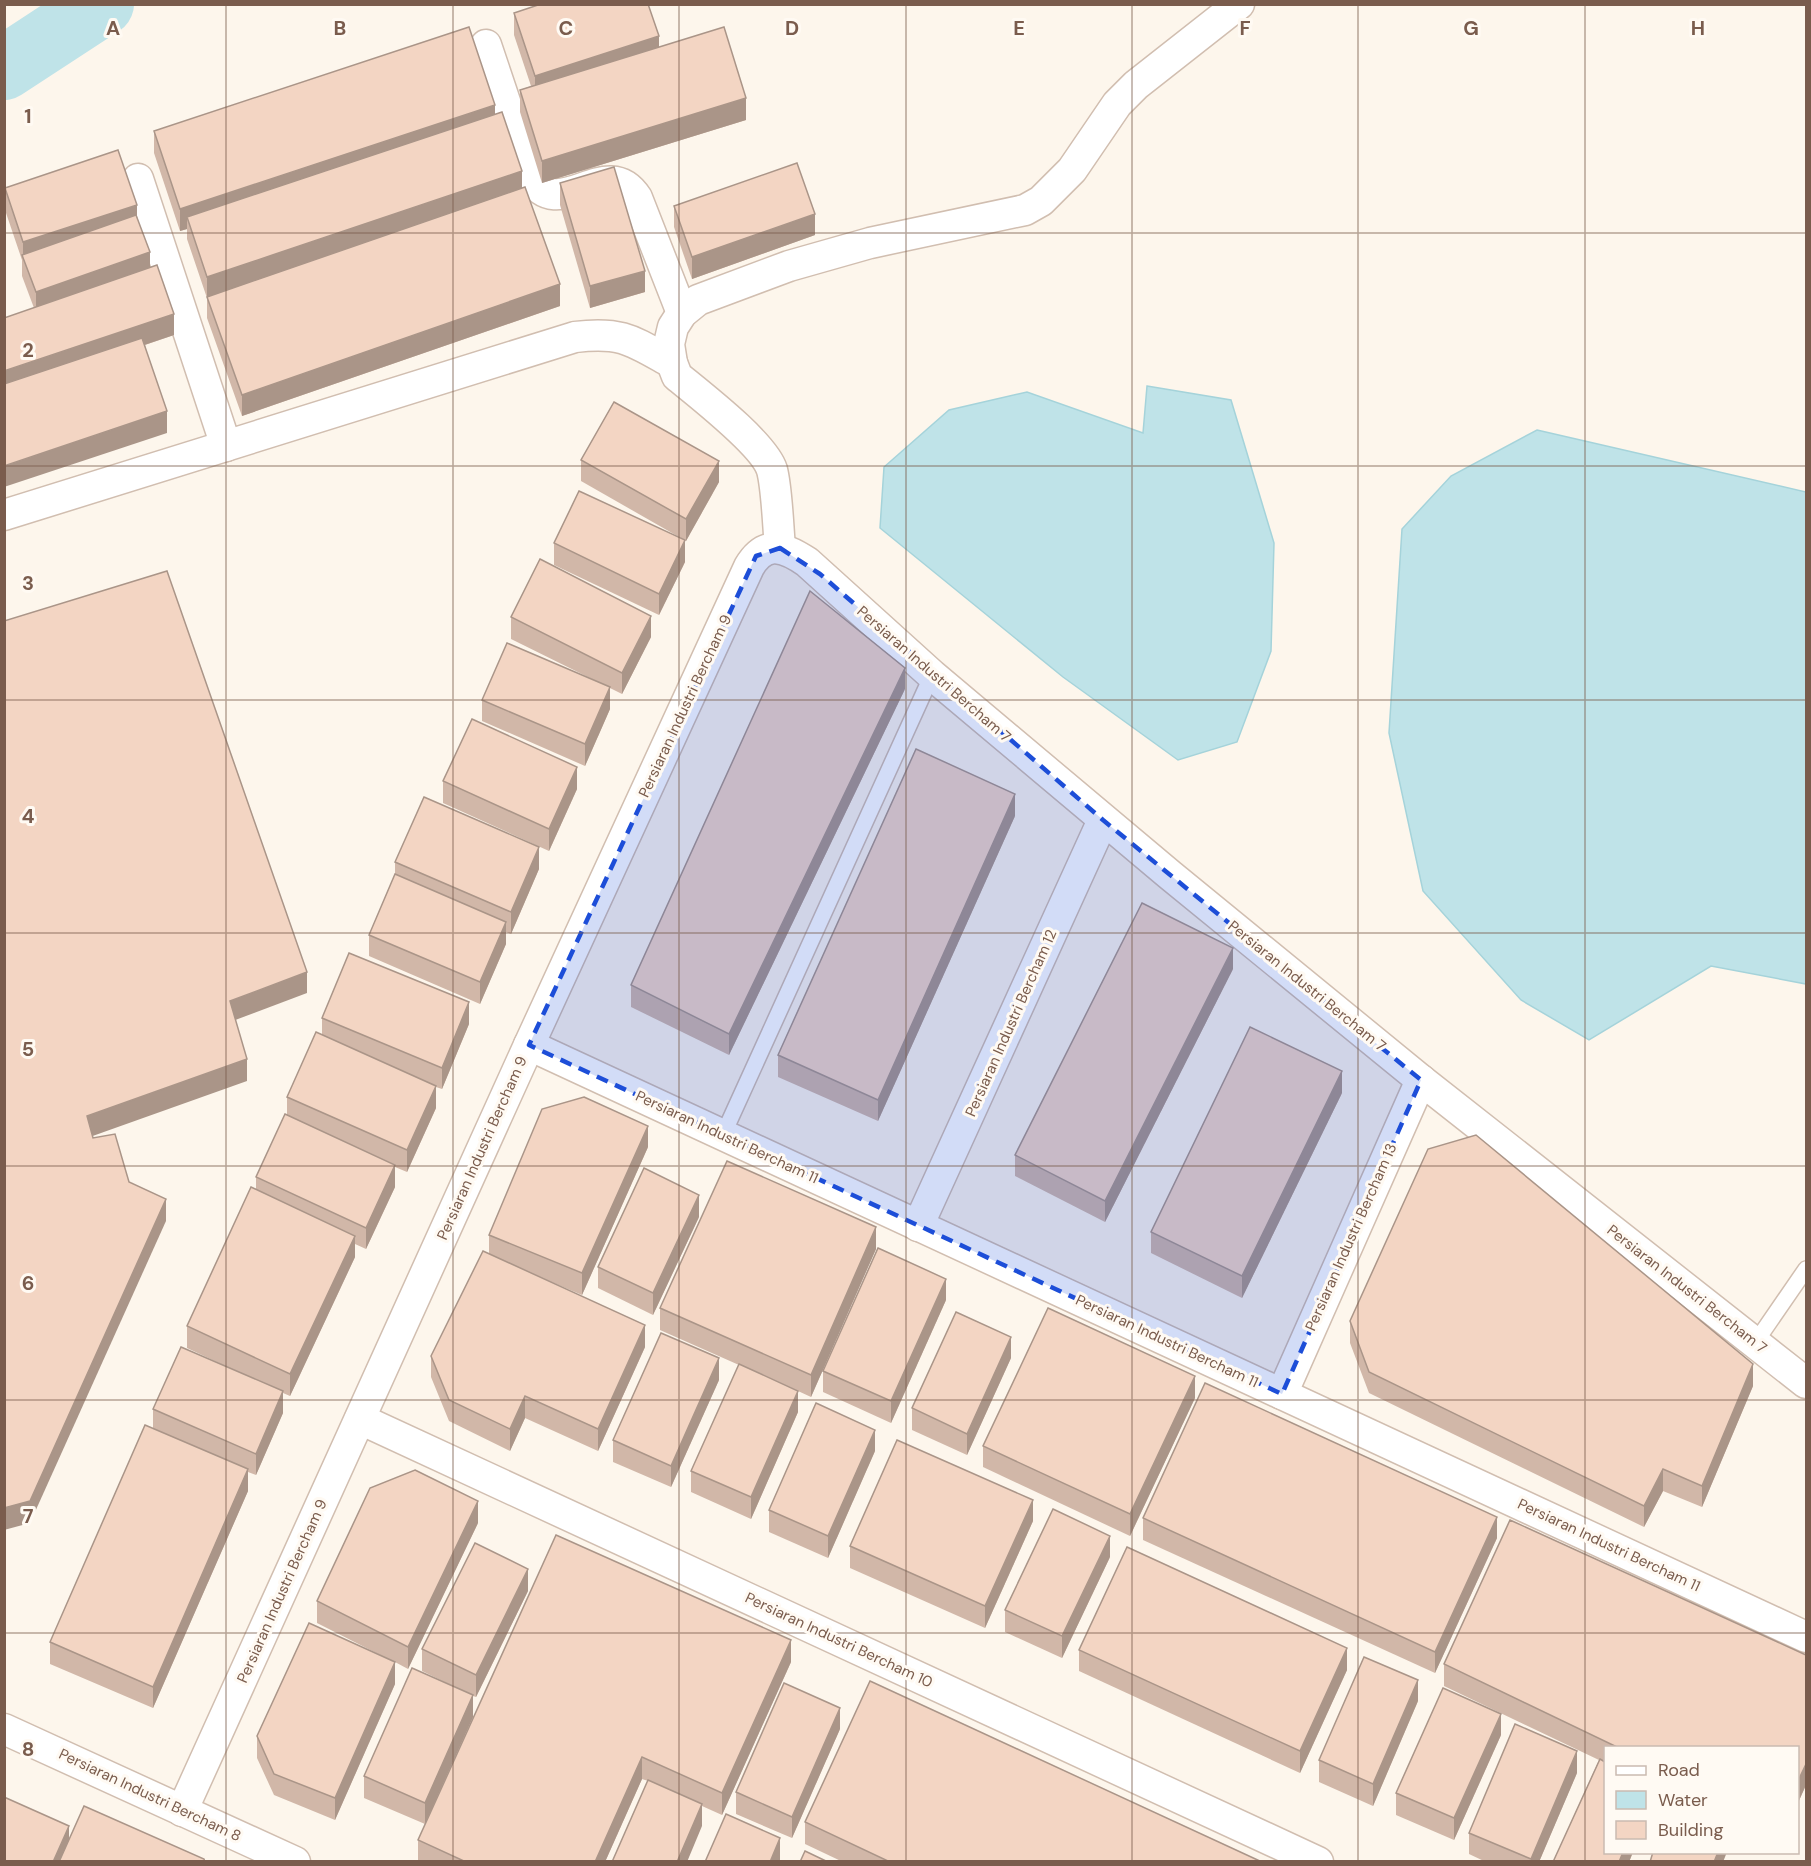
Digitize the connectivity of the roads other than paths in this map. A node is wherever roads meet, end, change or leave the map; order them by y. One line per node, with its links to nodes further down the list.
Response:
1 (1239, 4): 4 (street)
2 (486, 45): 4 (street)
3 (138, 179): 6 (street)
4 (682, 313): 5 (street)
5 (672, 363): 6 (street); 8 (street)
6 (226, 446): 7 (street)
7 (4, 514)
8 (780, 548): 9 (street, Persiaran Industri Bercham 7); 11 (street, Persiaran Industri Bercham 9)
9 (932, 675): 10 (street, Persiaran Industri Bercham 7); 13 (lane)
10 (1103, 819): 12 (street, Persiaran Industri Bercham 7); 14 (street, Persiaran Industri Bercham 12)
11 (529, 1045): 13 (street, Persiaran Industri Bercham 11); 19 (street, Persiaran Industri Bercham 9)
12 (1421, 1080): 16 (street, Persiaran Industri Bercham 7); 18 (street, Persiaran Industri Bercham 13)
13 (723, 1135): 14 (street, Persiaran Industri Bercham 11)
14 (918, 1226): 18 (street, Persiaran Industri Bercham 11)
15 (1806, 1269): 16 (lane)
16 (1755, 1343): 17 (street, Persiaran Industri Bercham 7)
17 (1806, 1383)
18 (1282, 1394): 20 (street, Persiaran Industri Bercham 11)
19 (360, 1419): 22 (street, Persiaran Industri Bercham 9); 24 (street, Persiaran Industri Bercham 10)
20 (1806, 1637)
21 (4, 1729): 22 (street, Persiaran Industri Bercham 8)
22 (182, 1811): 23 (street, Persiaran Industri Bercham 8)
23 (292, 1861)
24 (1318, 1862)

